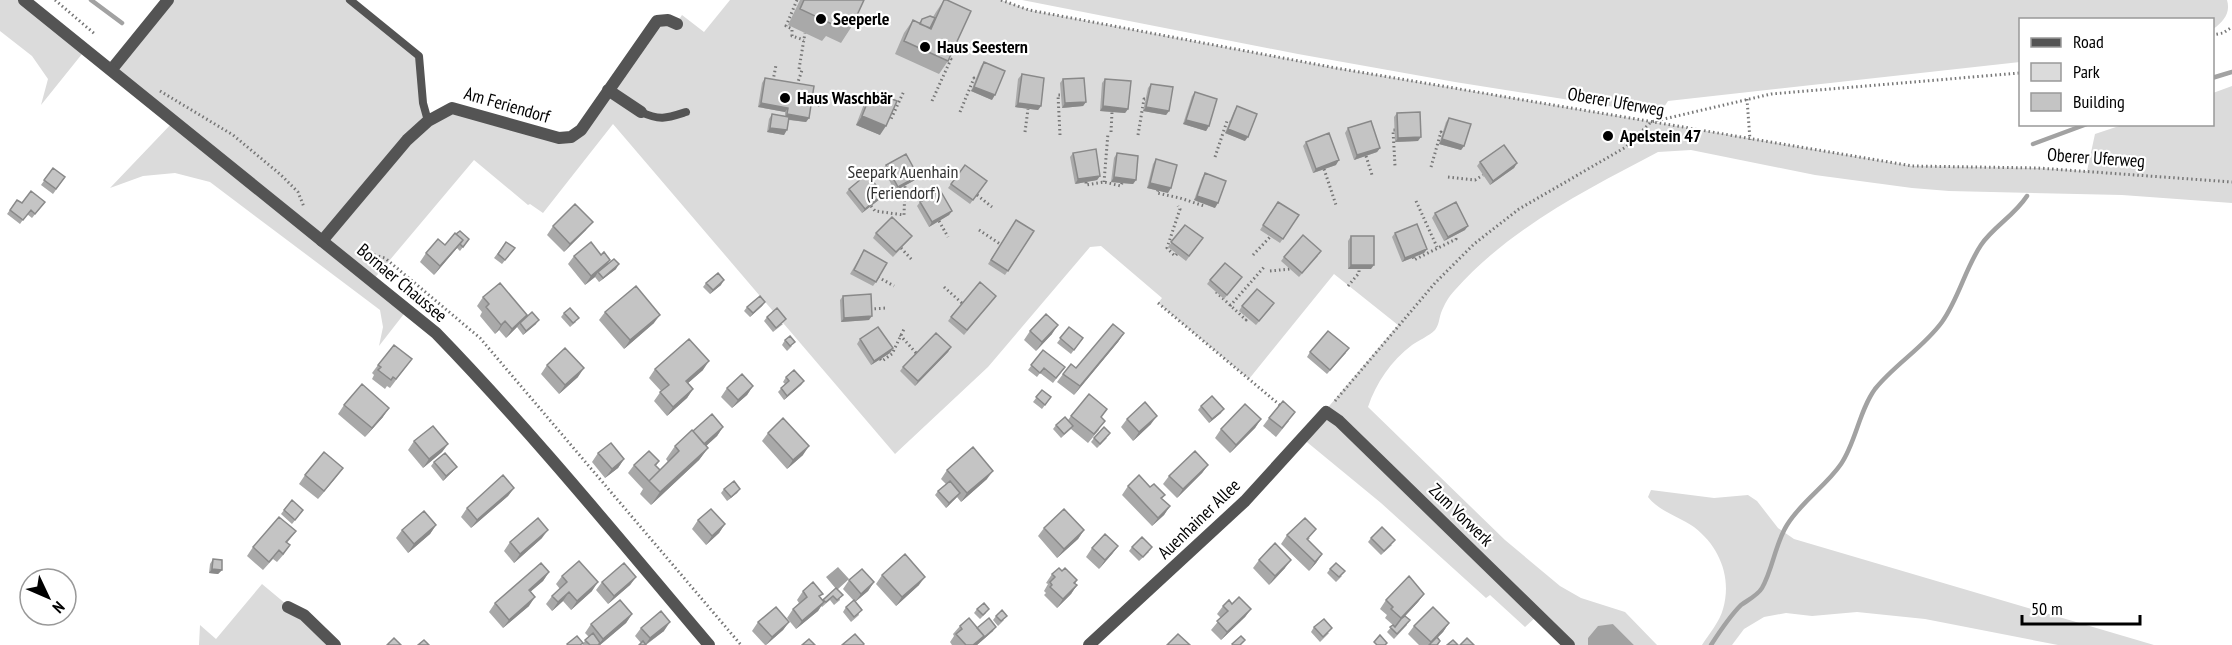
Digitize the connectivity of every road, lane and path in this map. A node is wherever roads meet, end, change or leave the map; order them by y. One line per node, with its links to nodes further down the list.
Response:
1 (24, 0): 15 (street, Bornaer Chaussee)
2 (55, 0): 10 (path)
3 (168, 0): 15 (street)
4 (350, 0): 35 (lane)
5 (798, 0): 12 (path)
6 (1001, 0): 37 (path, Oberer Uferweg)
7 (676, 24): 21 (street, Am Feriendorf)
8 (2232, 27): 11 (path)
9 (806, 33): 12 (path)
10 (96, 35)
11 (2214, 35)
12 (804, 40): 19 (path)
13 (947, 57): 26 (path)
14 (776, 65): 18 (path)
15 (112, 69): 71 (street, Bornaer Chaussee)
16 (2019, 74): 25 (path)
17 (976, 79): 32 (path)
18 (772, 84)
19 (796, 88)
20 (158, 89): 65 (path)
21 (608, 90): 30 (street); 35 (street, Am Feriendorf)
22 (904, 91): 34 (path)
23 (1061, 95): 41 (path)
24 (1146, 99): 42 (path)
25 (1747, 99): 37 (path); 43 (path)
26 (932, 101)
27 (809, 104): 28 (path)
28 (820, 105)
29 (1028, 109): 39 (path)
30 (641, 112): 31 (lane)
31 (686, 112)
32 (960, 112)
33 (1112, 112): 53 (path)
34 (887, 118)
35 (428, 121): 71 (street, Am Feriendorf)
36 (1230, 122): 45 (path)
37 (1651, 122): 43 (path, Oberer Uferweg); 100 (path)
38 (1395, 130): 46 (path)
39 (1026, 132)
40 (1442, 133): 47 (path)
41 (1060, 135)
42 (1138, 135)
43 (1750, 140): 54 (path, Oberer Uferweg)
44 (1366, 156): 49 (path)
45 (1215, 157)
46 (1395, 166)
47 (1431, 167)
48 (1324, 169): 61 (path)
49 (1372, 175)
50 (1483, 175): 51 (path)
51 (1448, 177)
52 (1086, 182): 53 (path)
53 (1104, 182): 55 (path)
54 (2232, 182)
55 (1122, 183)
56 (905, 186): 62 (path)
57 (1158, 190): 60 (path)
58 (977, 195): 64 (path)
59 (1416, 201): 73 (path)
60 (1204, 204)
61 (1336, 205)
62 (871, 206)
63 (1178, 206): 76 (path)
64 (992, 207)
65 (307, 211)
66 (939, 221): 69 (path)
67 (979, 230): 72 (path)
68 (1455, 236): 73 (path)
69 (948, 237)
70 (1270, 237): 77 (path)
71 (322, 241): 103 (street, Bornaer Chaussee)
72 (1000, 244)
73 (1437, 248): 78 (path)
74 (355, 249): 104 (path)
75 (901, 249): 79 (path)
76 (1177, 254)
77 (1253, 255)
78 (1413, 258)
79 (913, 261)
80 (1265, 266): 91 (path)
81 (1290, 269): 83 (path)
82 (1359, 269): 86 (path)
83 (1270, 271)
84 (878, 276): 85 (path)
85 (894, 286)
86 (1348, 286)
87 (944, 287): 89 (path)
88 (1216, 292): 91 (path)
89 (963, 303)
90 (1158, 303): 99 (path)
91 (1230, 306): 94 (path)
92 (887, 308): 93 (path)
93 (868, 309)
94 (1247, 318)
95 (904, 329): 96 (path)
96 (900, 335): 97 (path); 98 (path)
97 (917, 354)
98 (880, 359)
99 (1284, 408)
100 (1326, 412): 105 (street, Auenhainer Allee); 106 (street, Zum Vorwerk)
101 (288, 607): 102 (street)
102 (335, 645)
103 (709, 645)
104 (741, 645)
105 (1089, 645)
106 (1569, 645)

